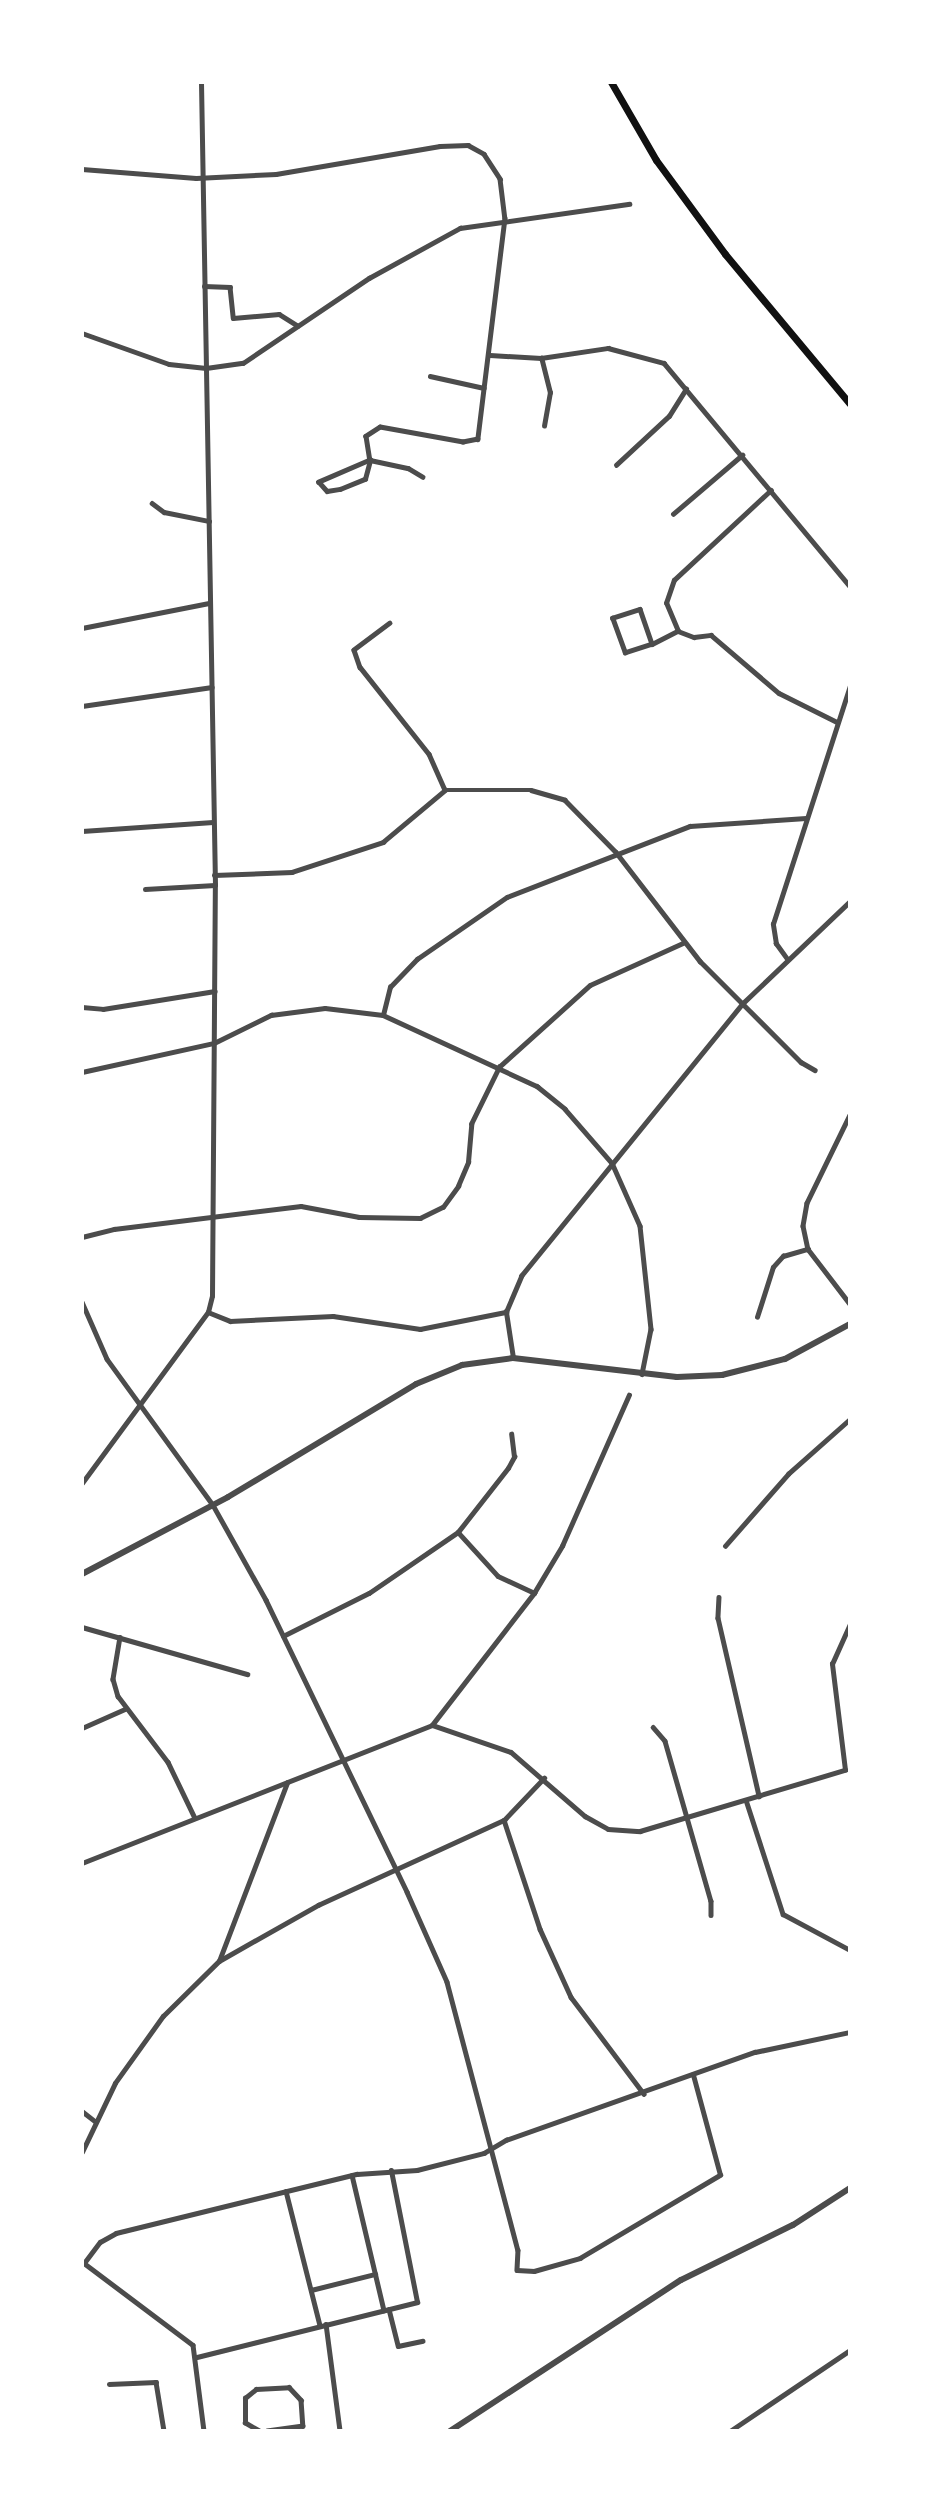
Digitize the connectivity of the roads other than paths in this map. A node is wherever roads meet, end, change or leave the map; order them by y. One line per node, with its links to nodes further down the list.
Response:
1 (201, 82): 4 (street)
2 (611, 82): 16 (main road)
3 (82, 169): 4 (street)
4 (203, 178): 6 (street); 7 (street)
5 (629, 204): 6 (street)
6 (505, 218): 8 (street); 10 (street)
7 (204, 286): 8 (street); 12 (street)
8 (298, 326): 12 (street)
9 (82, 333): 12 (street)
10 (490, 355): 11 (street); 14 (street)
11 (541, 358): 15 (street); 17 (street)
12 (205, 368): 25 (street)
13 (430, 376): 14 (street)
14 (484, 388): 19 (street)
15 (686, 388): 18 (street); 20 (street)
16 (850, 404)
17 (544, 426)
18 (742, 455): 22 (street); 24 (street)
19 (370, 460): 19 (street); 21 (street)
20 (616, 465)
21 (423, 477)
22 (771, 490): 26 (street); 30 (street)
23 (152, 503): 25 (street)
24 (673, 514)
25 (209, 521): 27 (street)
26 (850, 586)
27 (209, 603): 29 (street); 33 (street)
28 (390, 623): 36 (street)
29 (82, 628)
30 (678, 631): 31 (street); 35 (street)
31 (653, 644): 31 (street)
32 (850, 685): 35 (street)
33 (212, 687): 34 (street); 38 (street)
34 (82, 706)
35 (837, 722): 37 (street)
36 (445, 790): 40 (street); 41 (street)
37 (806, 818): 40 (street); 46 (street)
38 (213, 822): 39 (street); 41 (street)
39 (82, 831)
40 (616, 852): 45 (street); 50 (street)
41 (214, 875): 42 (street)
42 (215, 885): 43 (street); 47 (street)
43 (145, 889)
44 (850, 901): 46 (street)
45 (683, 943): 48 (street); 52 (street)
46 (787, 959): 48 (street)
47 (215, 991): 49 (street); 51 (street)
48 (742, 1004): 53 (street); 56 (street)
49 (82, 1007)
50 (383, 1015): 51 (street); 52 (street)
51 (214, 1043): 54 (street); 57 (street)
52 (499, 1067): 56 (street); 57 (street)
53 (815, 1070)
54 (82, 1072)
55 (850, 1115): 59 (street)
56 (612, 1163): 63 (street); 67 (street)
57 (215, 1219): 58 (street); 62 (street)
58 (82, 1237)
59 (808, 1249): 61 (street); 64 (street)
60 (82, 1302): 69 (street)
61 (850, 1304)
62 (208, 1312): 63 (street); 69 (street)
63 (506, 1312): 66 (street)
64 (757, 1317)
65 (850, 1324): 67 (street)
66 (513, 1358): 67 (street); 73 (street)
67 (642, 1374)
68 (629, 1395): 77 (street)
69 (140, 1406): 72 (street); 73 (street)
70 (850, 1419): 75 (street)
71 (511, 1434): 74 (street)
72 (82, 1483)
73 (213, 1505): 76 (street); 81 (street)
74 (458, 1532): 77 (street); 81 (street)
75 (725, 1546)
76 (82, 1574)
77 (534, 1593): 85 (street)
78 (719, 1597): 91 (street)
79 (850, 1624): 91 (street)
80 (82, 1627): 82 (street)
81 (283, 1636): 88 (street)
82 (120, 1637): 83 (street); 84 (street)
83 (247, 1674)
84 (125, 1709): 87 (street); 93 (street)
85 (432, 1725): 88 (street); 89 (street)
86 (653, 1727): 94 (street)
87 (82, 1728)
88 (345, 1761): 90 (street); 97 (street)
89 (544, 1778): 94 (street); 95 (street)
90 (288, 1782): 93 (street); 100 (street)
91 (760, 1796): 92 (street)
92 (746, 1801): 94 (street); 99 (street)
93 (194, 1816): 96 (street)
94 (685, 1817): 98 (street)
95 (504, 1820): 97 (street); 103 (street)
96 (82, 1863)
97 (394, 1871): 100 (street); 106 (street)
98 (711, 1915)
99 (850, 1950)
100 (219, 1961): 105 (street)
101 (850, 2032): 102 (street)
102 (693, 2075): 103 (street); 106 (street)
103 (644, 2094): 106 (street)
104 (82, 2111): 105 (street)
105 (95, 2121): 107 (street)
106 (492, 2150): 108 (street)
107 (82, 2152)
108 (391, 2171): 109 (street); 115 (street)
109 (352, 2175): 111 (street); 113 (street)
110 (850, 2188): 128 (street)
111 (286, 2191): 112 (street); 114 (street)
112 (83, 2263): 119 (street)
113 (375, 2274): 114 (street); 115 (street)
114 (311, 2290): 116 (street)
115 (386, 2309): 116 (street); 117 (street)
116 (323, 2325): 119 (street); 127 (street)
117 (422, 2341)
118 (850, 2350): 129 (street)
119 (197, 2357): 123 (street)
120 (109, 2384): 122 (street)
121 (247, 2426): 124 (street); 125 (street); 126 (street)
122 (164, 2431)
123 (204, 2431)
124 (240, 2431)
125 (259, 2431)
126 (267, 2431)
127 (340, 2431)
128 (450, 2431)
129 (730, 2431)

